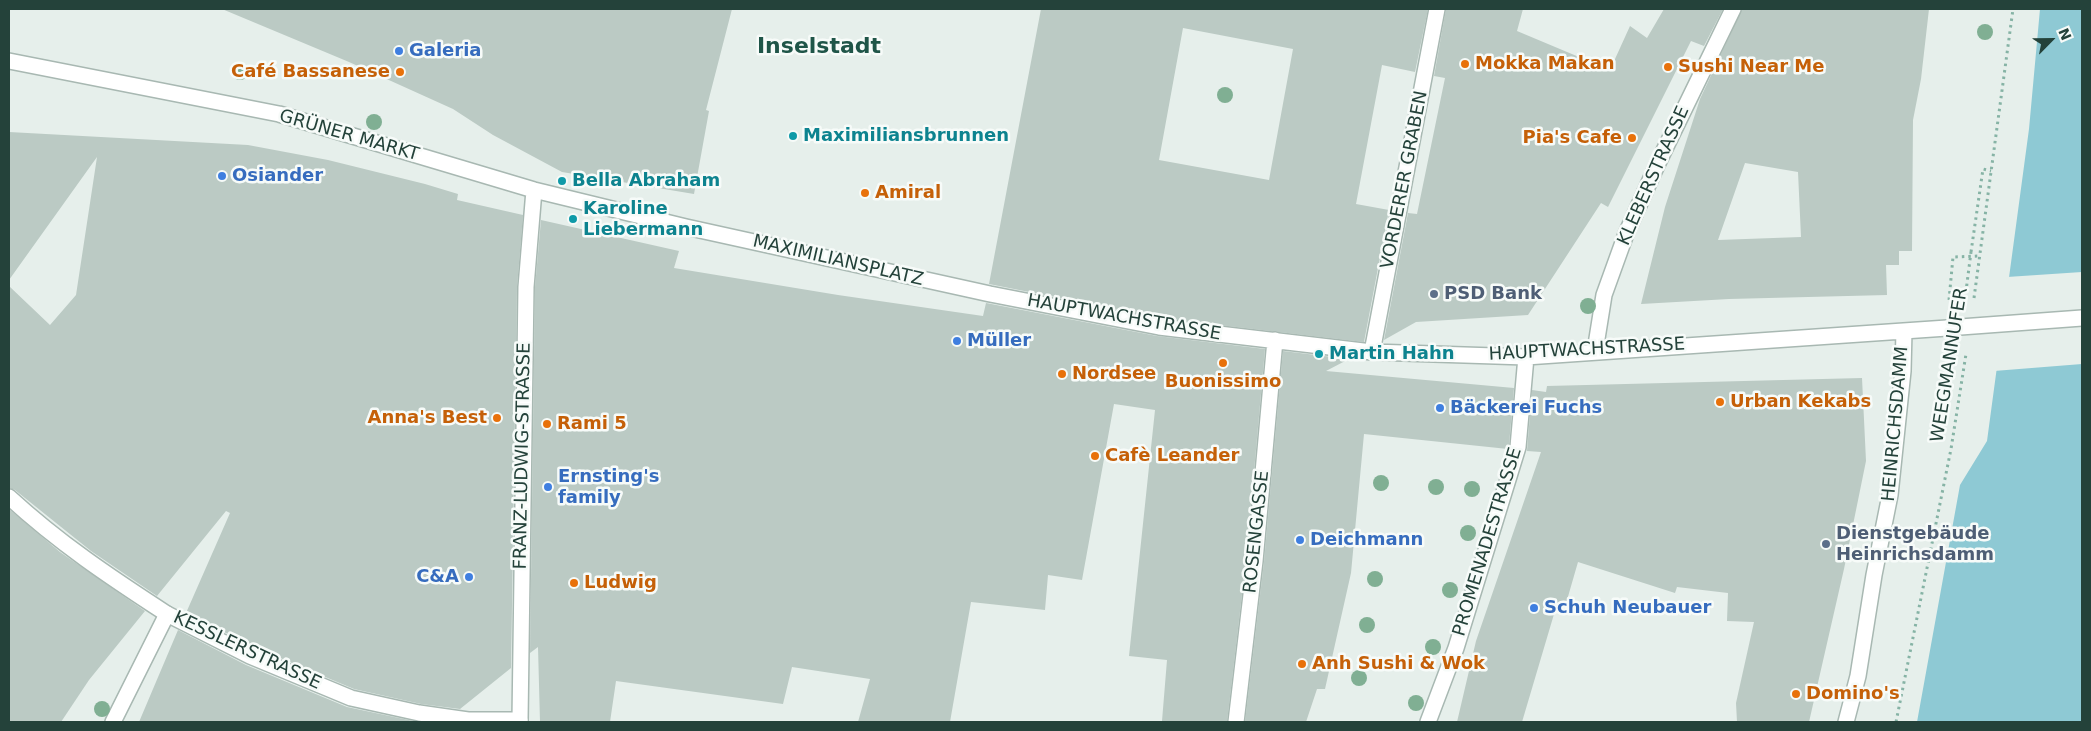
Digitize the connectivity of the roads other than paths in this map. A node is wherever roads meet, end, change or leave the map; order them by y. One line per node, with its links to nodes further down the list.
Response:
1 (1437, 9): 11 (street, VORDERER GRABEN)
2 (1733, 9): 10 (street, KLEBERSTRASSE)
3 (9, 61): 4 (street, GRÜNER MARKT)
4 (534, 190): 5 (street, GRÜNER MARKT); 15 (street, FRANZ-LUDWIG-STRASSE)
5 (686, 227): 6 (street, MAXIMILIANSPLATZ)
6 (990, 294): 9 (street, HAUPTWACHSTRASSE)
7 (2082, 318): 8 (street, HAUPTWACHSTRASSE, bridge)
8 (1904, 331): 10 (street, HAUPTWACHSTRASSE); 19 (street, HEINRICHSDAMM)
9 (1275, 340): 11 (street, HAUPTWACHSTRASSE); 17 (street, ROSENGASSE)
10 (1595, 351): 12 (street, HAUPTWACHSTRASSE)
11 (1372, 352): 12 (street, HAUPTWACHSTRASSE)
12 (1526, 357): 18 (street, PROMENADESTRASSE)
13 (9, 497): 14 (street, KESSLERSTRASSE)
14 (167, 614): 15 (street, KESSLERSTRASSE); 16 (street)
15 (520, 721)
16 (113, 722)
17 (1236, 722)
18 (1428, 722)
19 (1846, 722)

